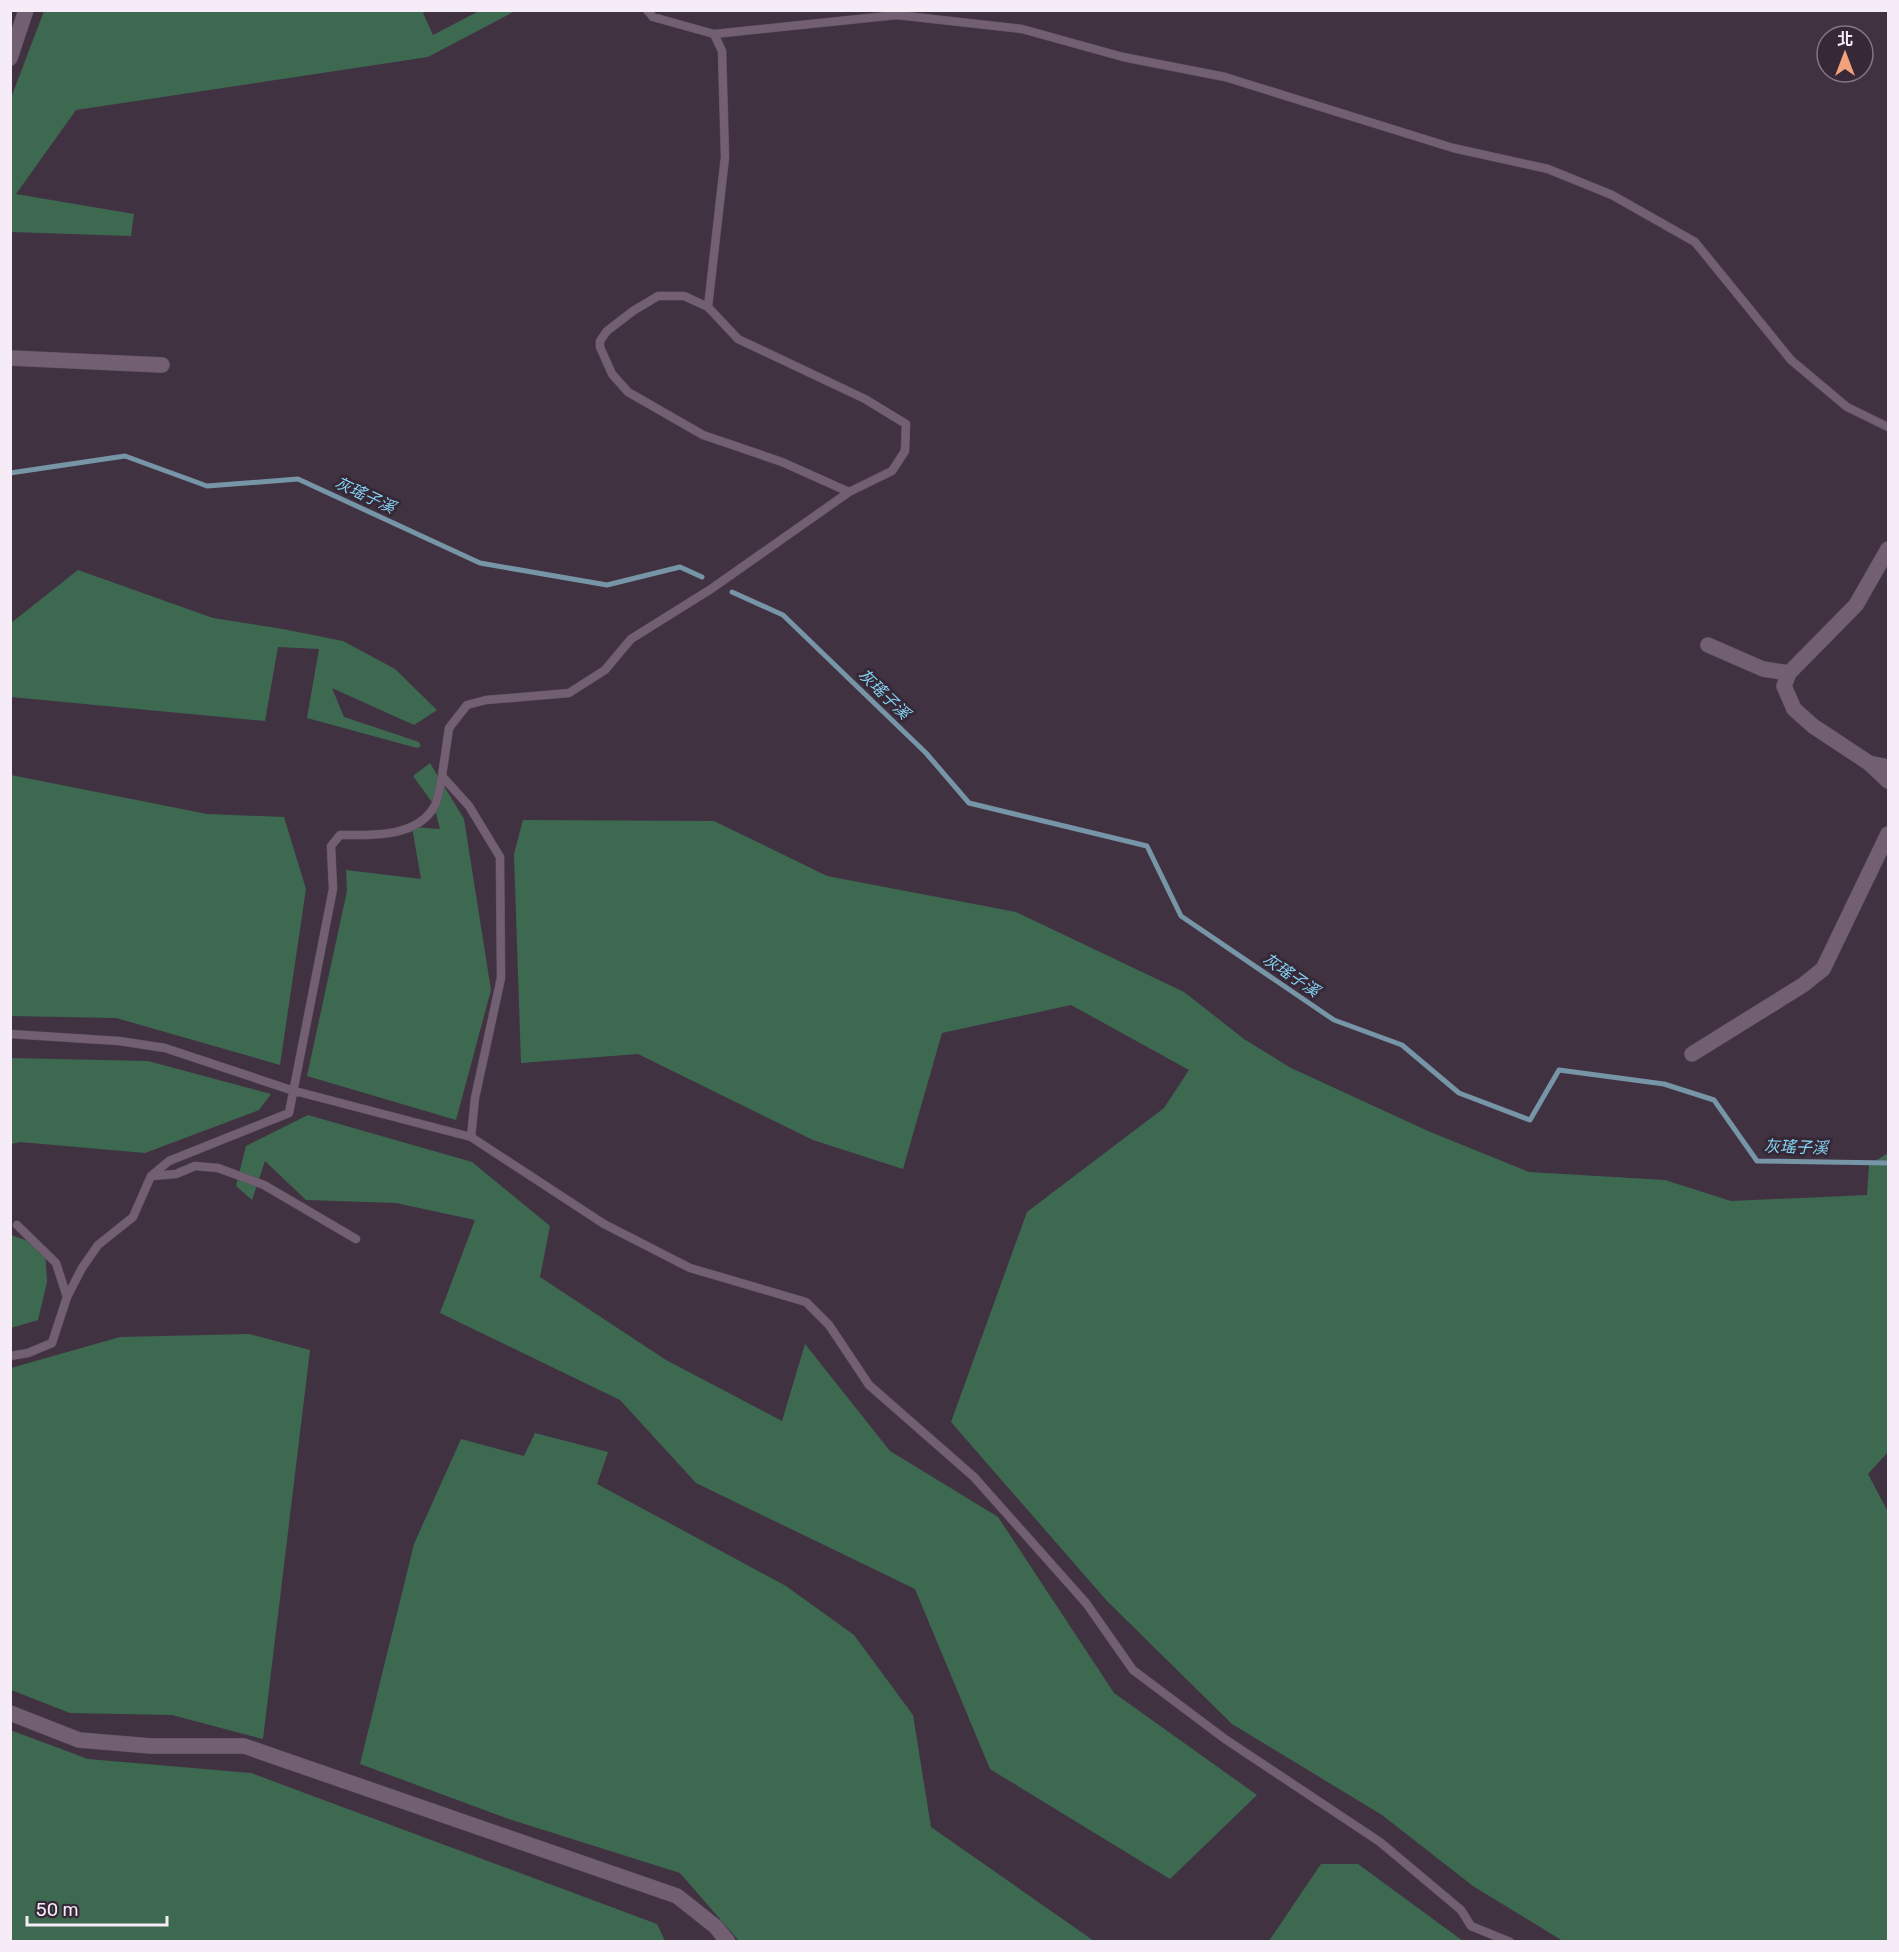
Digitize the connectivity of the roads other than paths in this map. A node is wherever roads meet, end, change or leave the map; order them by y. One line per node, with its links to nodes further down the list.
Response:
1 (26, 10): 4 (street)
2 (646, 10): 3 (lane)
3 (714, 34): 5 (lane); 8 (lane)
4 (10, 58)
5 (708, 307): 9 (lane); 9 (lane)
6 (10, 358): 7 (street)
7 (162, 365)
8 (1888, 427)
9 (849, 492): 15 (lane)
10 (1888, 549): 12 (street)
11 (1708, 645): 12 (street)
12 (1789, 673): 13 (street)
13 (1869, 763): 14 (street); 16 (street)
14 (1888, 767)
15 (442, 776): 20 (lane); 21 (lane)
16 (1888, 781)
17 (1888, 834): 19 (street)
18 (10, 1034): 20 (lane)
19 (1692, 1054)
20 (291, 1090): 21 (lane); 22 (lane)
21 (471, 1137): 29 (lane)
22 (151, 1176): 24 (lane); 25 (lane)
23 (17, 1225): 25 (lane)
24 (356, 1239)
25 (67, 1298): 26 (lane)
26 (10, 1356)
27 (10, 1713): 28 (street)
28 (728, 1941)
29 (1510, 1941)

